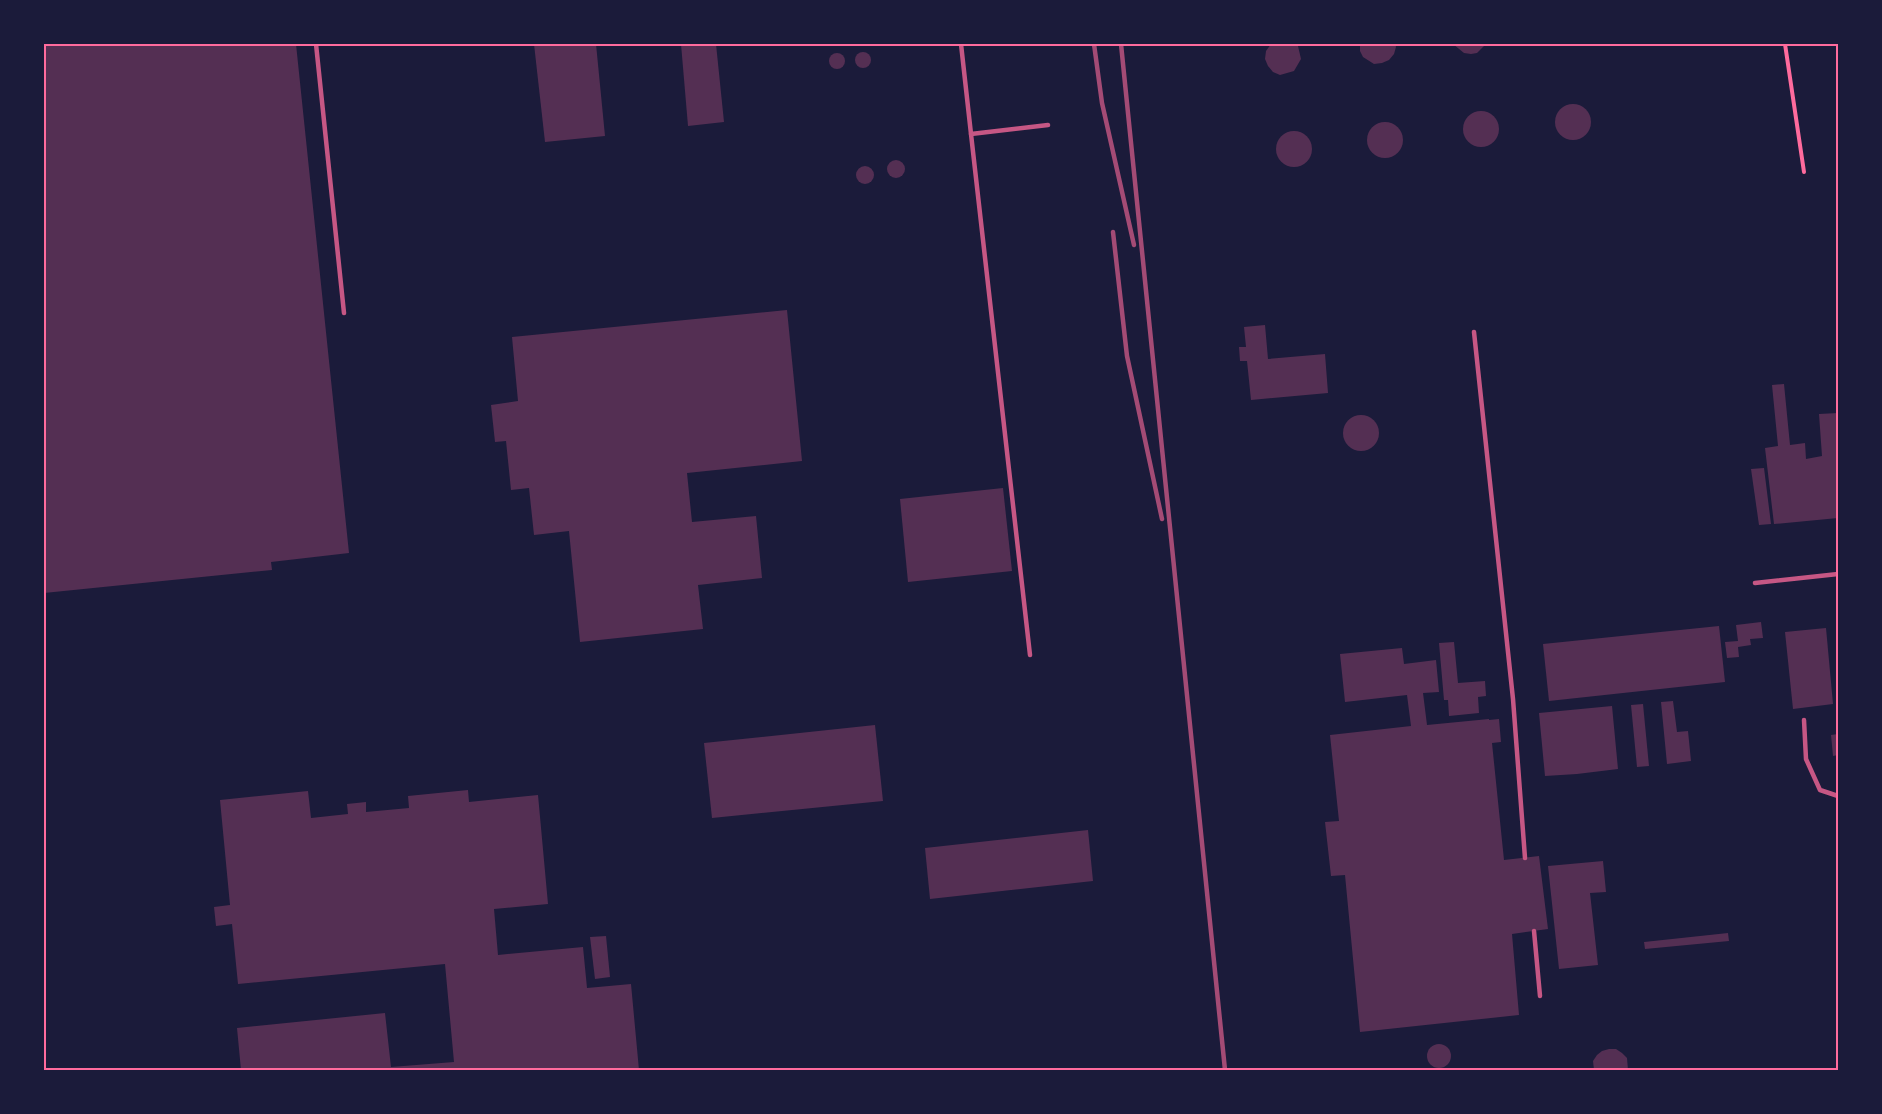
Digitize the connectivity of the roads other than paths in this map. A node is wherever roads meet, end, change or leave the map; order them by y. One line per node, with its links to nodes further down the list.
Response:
1 (316, 44): 5 (lane)
2 (961, 44): 4 (lane)
3 (1048, 125): 4 (lane)
4 (971, 134): 9 (lane)
5 (344, 313)
6 (1474, 332): 12 (lane)
7 (1839, 574): 8 (lane)
8 (1755, 583)
9 (1030, 655)
10 (1804, 720): 11 (lane)
11 (1839, 796)
12 (1525, 858)
13 (1534, 931): 14 (lane)
14 (1540, 996)

